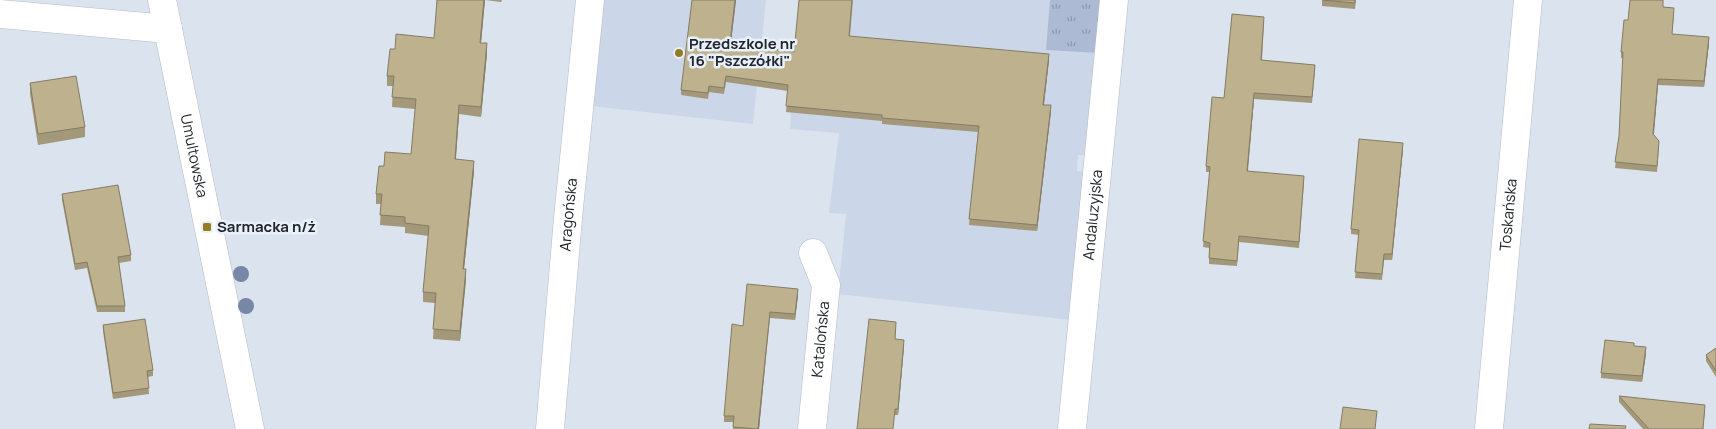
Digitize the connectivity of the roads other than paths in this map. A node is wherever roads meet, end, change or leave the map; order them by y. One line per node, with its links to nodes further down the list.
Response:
1 (162, 0): 6 (street, Umultowska)
2 (590, 0): 9 (street, Aragońska)
3 (1114, 0): 11 (street, Andaluzyjska)
4 (1528, 0): 12 (street, Toskańska)
5 (0, 14): 6 (street)
6 (168, 29): 8 (street, Umultowska)
7 (813, 253): 10 (street, Katalońska)
8 (250, 429)
9 (550, 429)
10 (812, 429)
11 (1072, 429)
12 (1489, 429)

